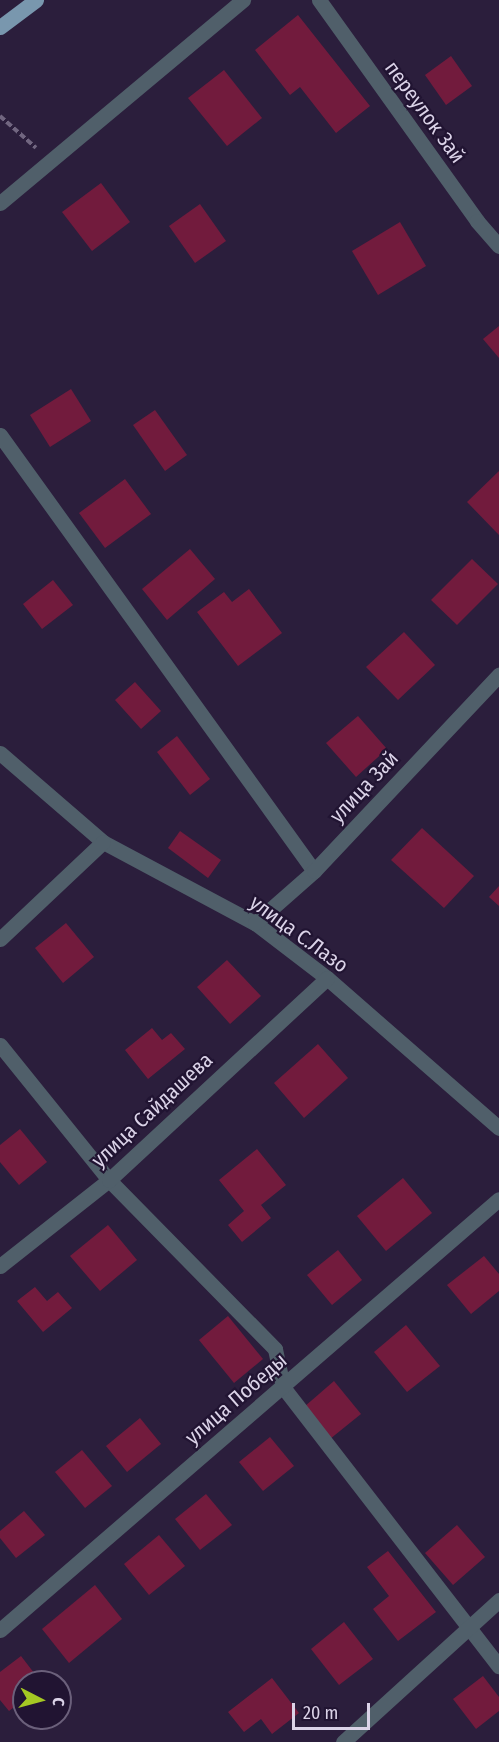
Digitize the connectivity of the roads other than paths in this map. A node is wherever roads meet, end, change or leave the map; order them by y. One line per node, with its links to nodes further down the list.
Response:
1 (36, 0): 4 (main road)
2 (243, 0): 5 (street)
3 (319, 0): 6 (street, переулок Зай)
4 (0, 27)
5 (0, 203)
6 (499, 246)
7 (0, 435): 11 (street)
8 (499, 675): 11 (street, улица Зай)
9 (0, 753): 10 (street, улица С.Лазо)
10 (103, 842): 12 (street, улица С.Лазо); 13 (street)
11 (314, 871): 12 (street, улица Зай)
12 (255, 923): 14 (street, улица С.Лазо)
13 (0, 939)
14 (327, 978): 16 (street, улица С.Лазо); 17 (street, улица Сайдашева)
15 (0, 1045): 17 (street)
16 (499, 1128)
17 (109, 1180): 19 (street, улица Сайдашева); 20 (street)
18 (499, 1199): 20 (street, улица Победы)
19 (0, 1266)
20 (283, 1387): 22 (street); 23 (street, улица Победы)
21 (499, 1600): 22 (street)
22 (466, 1628): 24 (street); 25 (street)
23 (0, 1630)
24 (499, 1666)
25 (343, 1742)

